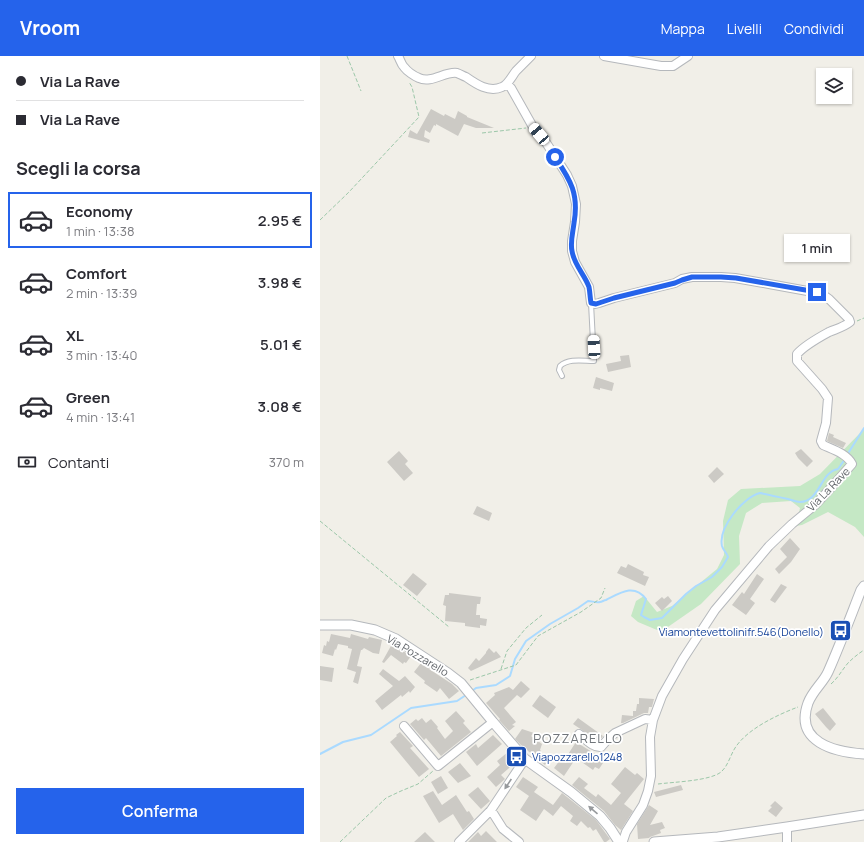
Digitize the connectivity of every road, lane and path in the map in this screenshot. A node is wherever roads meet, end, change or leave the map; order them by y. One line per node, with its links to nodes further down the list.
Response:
1 (347, 56): 8 (path)
2 (398, 56): 7 (street)
3 (531, 56): 7 (street)
4 (604, 56): 5 (street)
5 (688, 56)
6 (409, 82): 11 (path)
7 (507, 84): 9 (street)
8 (360, 91)
9 (533, 128): 10 (path); 12 (street)
10 (482, 133)
11 (320, 220)
12 (591, 303): 13 (lane); 25 (street, Via La Rave)
13 (562, 376)
14 (320, 521): 19 (path)
15 (864, 586): 23 (street)
16 (605, 588): 21 (path)
17 (542, 615): 21 (path)
18 (320, 625): 22 (street, Via Pozzarello)
19 (448, 627)
20 (864, 650): 23 (path)
21 (501, 670): 22 (path)
22 (463, 685): 26 (street, Via Pozzarello)
23 (819, 685): 24 (street)
24 (808, 704): 29 (street); 32 (path)
25 (653, 720): 28 (street); 32 (street, Via La Rave)
26 (493, 722): 30 (street, Via Pozzarello); 31 (street)
27 (404, 726): 31 (street)
28 (579, 734)
29 (864, 754)
30 (525, 759): 33 (street, one-way to 33); 39 (street, Via Pozzarello, one-way to 30)
31 (438, 766): 36 (path)
32 (650, 784): 39 (street, Via La Rave)
33 (491, 810): 37 (street); 38 (street)
34 (864, 815): 35 (street)
35 (787, 828): 40 (street); 41 (street)
36 (340, 842)
37 (459, 842)
38 (519, 842)
39 (620, 842)
40 (654, 842)
41 (787, 842)

